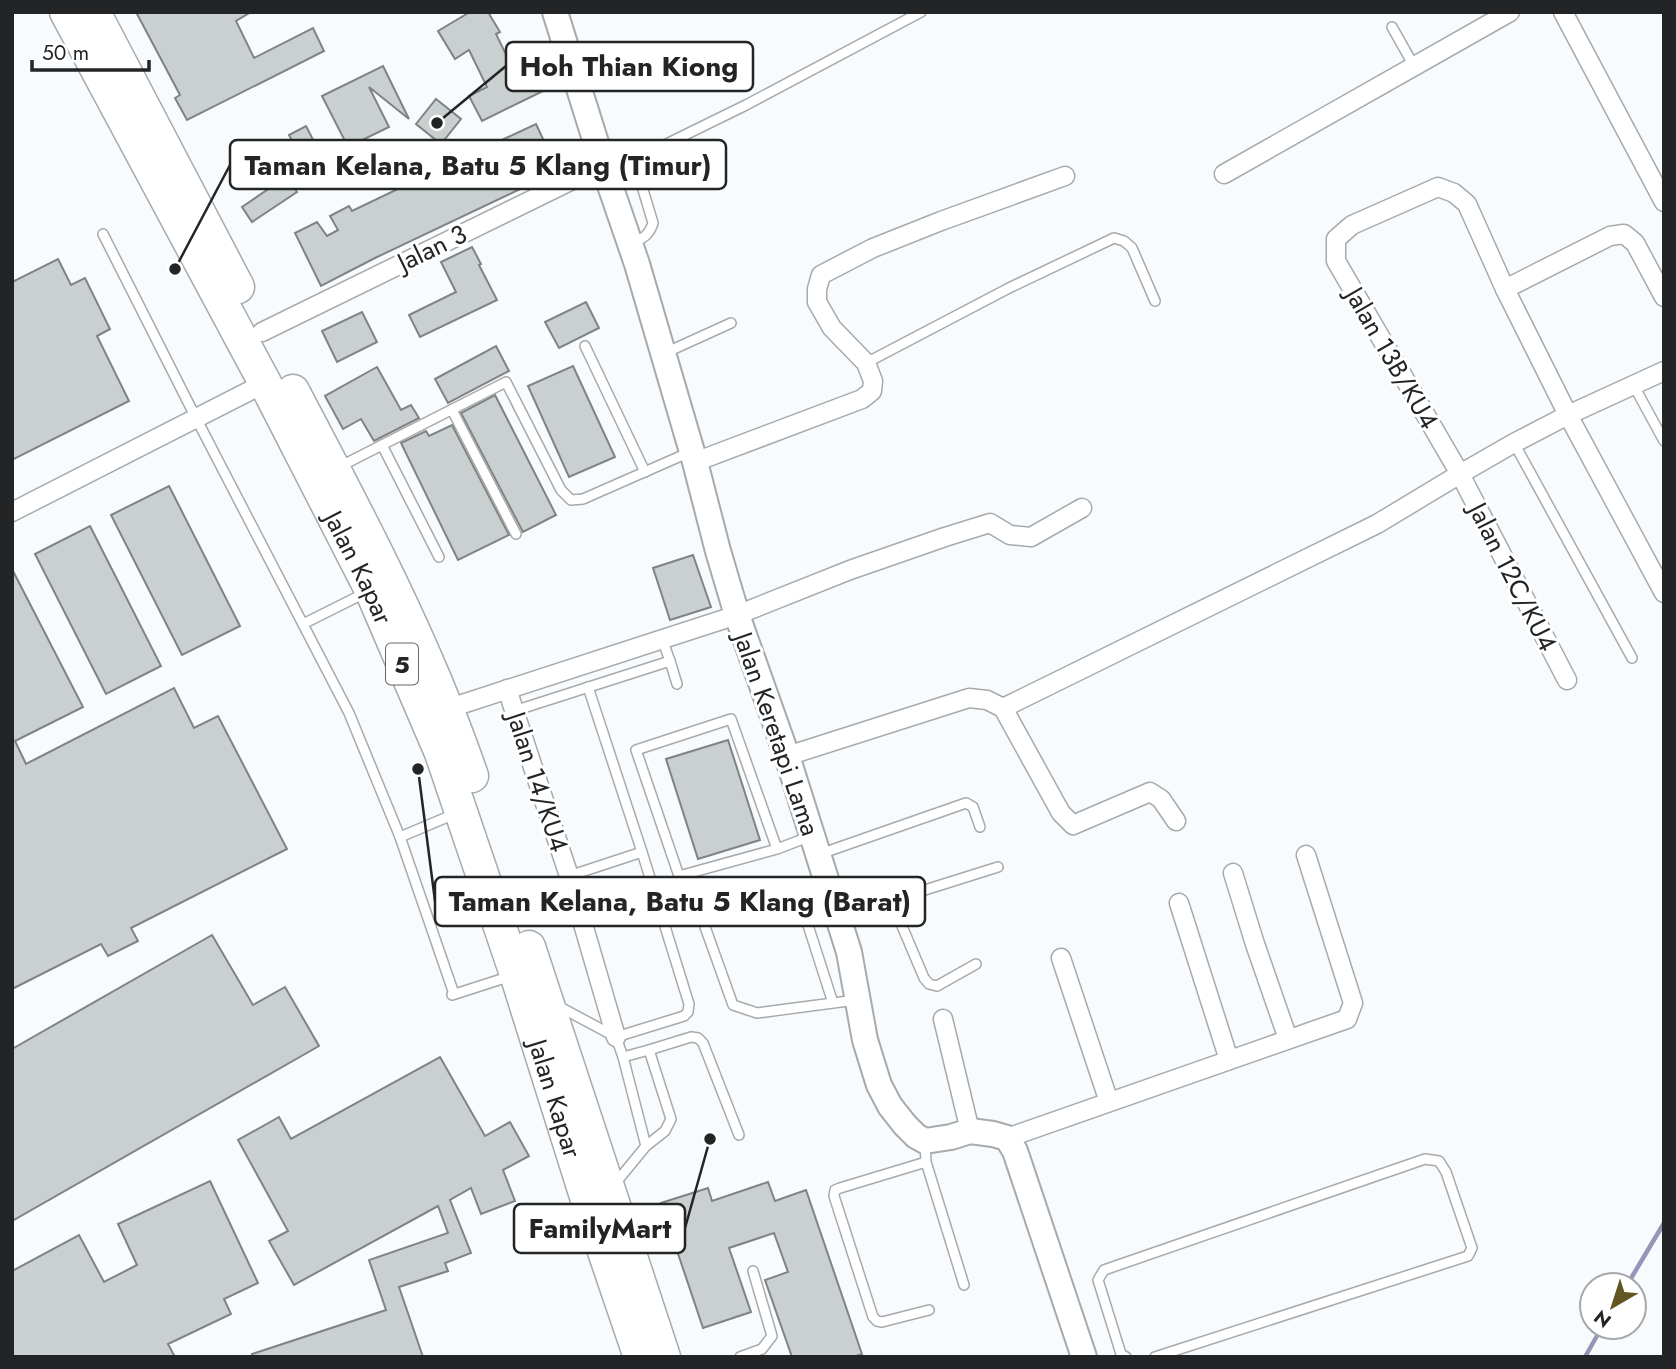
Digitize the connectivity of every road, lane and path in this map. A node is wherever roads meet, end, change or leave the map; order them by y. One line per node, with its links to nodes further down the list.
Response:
1 (66, 12): 25 (highway, Jalan Kapar / 5)
2 (94, 12): 20 (highway, Jalan Kapar / 5)
3 (555, 12): 10 (street, Jalan Keretapi Lama)
4 (921, 12): 9 (lane)
5 (1510, 12): 8 (street)
6 (1563, 12): 13 (street)
7 (1392, 27): 8 (lane)
8 (1414, 66): 11 (street)
9 (635, 163): 10 (lane); 15 (lane)
10 (605, 169): 15 (street, Jalan Keretapi Lama); 20 (street, Jalan 3)
11 (1224, 174)
12 (1065, 176): 23 (street)
13 (1664, 202)
14 (103, 234): 29 (lane)
15 (631, 243): 22 (street, Jalan Keretapi Lama)
16 (1505, 289): 17 (street); 28 (street); 36 (street, Jalan 13B/KU4)
17 (1664, 297)
18 (1155, 301): 23 (lane)
19 (731, 323): 22 (lane)
20 (262, 332): 34 (highway, Jalan Kapar / 5)
21 (585, 346): 35 (lane)
22 (663, 353): 33 (street, Jalan Keretapi Lama)
23 (866, 363): 33 (street)
24 (1664, 371): 26 (street)
25 (265, 383): 29 (street); 41 (highway, Jalan Kapar / 5)
26 (1634, 386): 28 (street); 30 (lane)
27 (452, 410): 32 (lane); 35 (lane); 39 (lane)
28 (1568, 415): 31 (street); 42 (street)
29 (196, 418): 38 (street); 44 (lane)
30 (1664, 441)
31 (1514, 443): 36 (street); 46 (lane)
32 (382, 445): 34 (lane); 40 (lane)
33 (693, 456): 35 (lane); 43 (street, Jalan Keretapi Lama)
34 (334, 470): 53 (highway, Jalan Kapar / 5)
35 (645, 472)
36 (1460, 474): 48 (street, Jalan 12C/KU4); 52 (street)
37 (1083, 508): 43 (street)
38 (12, 512)
39 (516, 534)
40 (439, 557)
41 (370, 590): 44 (lane); 56 (highway, Jalan Kapar / 5)
42 (1664, 593)
43 (737, 615): 45 (street); 55 (street, Jalan Keretapi Lama)
44 (303, 624): 59 (lane)
45 (662, 639): 47 (lane); 51 (street)
46 (1632, 658)
47 (670, 660): 49 (lane); 50 (lane)
48 (1567, 680)
49 (677, 684)
50 (588, 687): 54 (lane); 62 (lane)
51 (507, 689): 53 (street); 54 (street, Jalan 14/KU4)
52 (1003, 708): 55 (street); 57 (street)
53 (447, 709): 73 (highway, Jalan Kapar / 5)
54 (514, 711): 66 (street, Jalan 14/KU4)
55 (787, 755): 60 (street, Jalan Keretapi Lama)
56 (461, 812): 59 (lane); 72 (highway, Jalan Kapar / 5)
57 (1176, 821)
58 (980, 827): 60 (lane)
59 (400, 837): 72 (lane)
60 (816, 845): 61 (lane); 69 (street, Jalan Keretapi Lama)
61 (777, 849): 61 (lane)
62 (642, 852): 66 (lane); 76 (lane)
63 (1306, 855): 77 (street)
64 (998, 867): 67 (lane)
65 (1233, 873): 77 (street)
66 (569, 876): 76 (street, Jalan 14/KU4)
67 (891, 900): 69 (lane); 71 (lane)
68 (1179, 903): 80 (street)
69 (838, 918): 74 (street, Jalan Keretapi Lama)
70 (1061, 958): 81 (street)
71 (976, 964)
72 (516, 974): 92 (highway, Jalan Kapar / 5)
73 (547, 1000): 76 (lane); 87 (highway, Jalan Kapar / 5)
74 (846, 1001): 74 (lane); 86 (street, Jalan Keretapi Lama)
75 (943, 1019): 82 (street)
76 (616, 1037): 79 (lane)
77 (1289, 1040): 80 (street)
78 (649, 1050): 79 (lane); 83 (lane); 85 (lane)
79 (623, 1058): 85 (lane)
80 (1229, 1060): 81 (street)
81 (1109, 1102): 84 (street)
82 (970, 1131): 84 (street); 86 (street)
83 (738, 1135)
84 (1007, 1138): 95 (street)
85 (646, 1146): 87 (lane)
86 (926, 1152): 89 (lane); 90 (lane)
87 (609, 1191): 93 (highway, Jalan Kapar / 5)
88 (753, 1271): 94 (lane)
89 (964, 1285)
90 (929, 1310)
91 (1120, 1356): 96 (lane)
92 (640, 1357)
93 (664, 1357)
94 (740, 1357)
95 (1084, 1357)
96 (1155, 1357)

